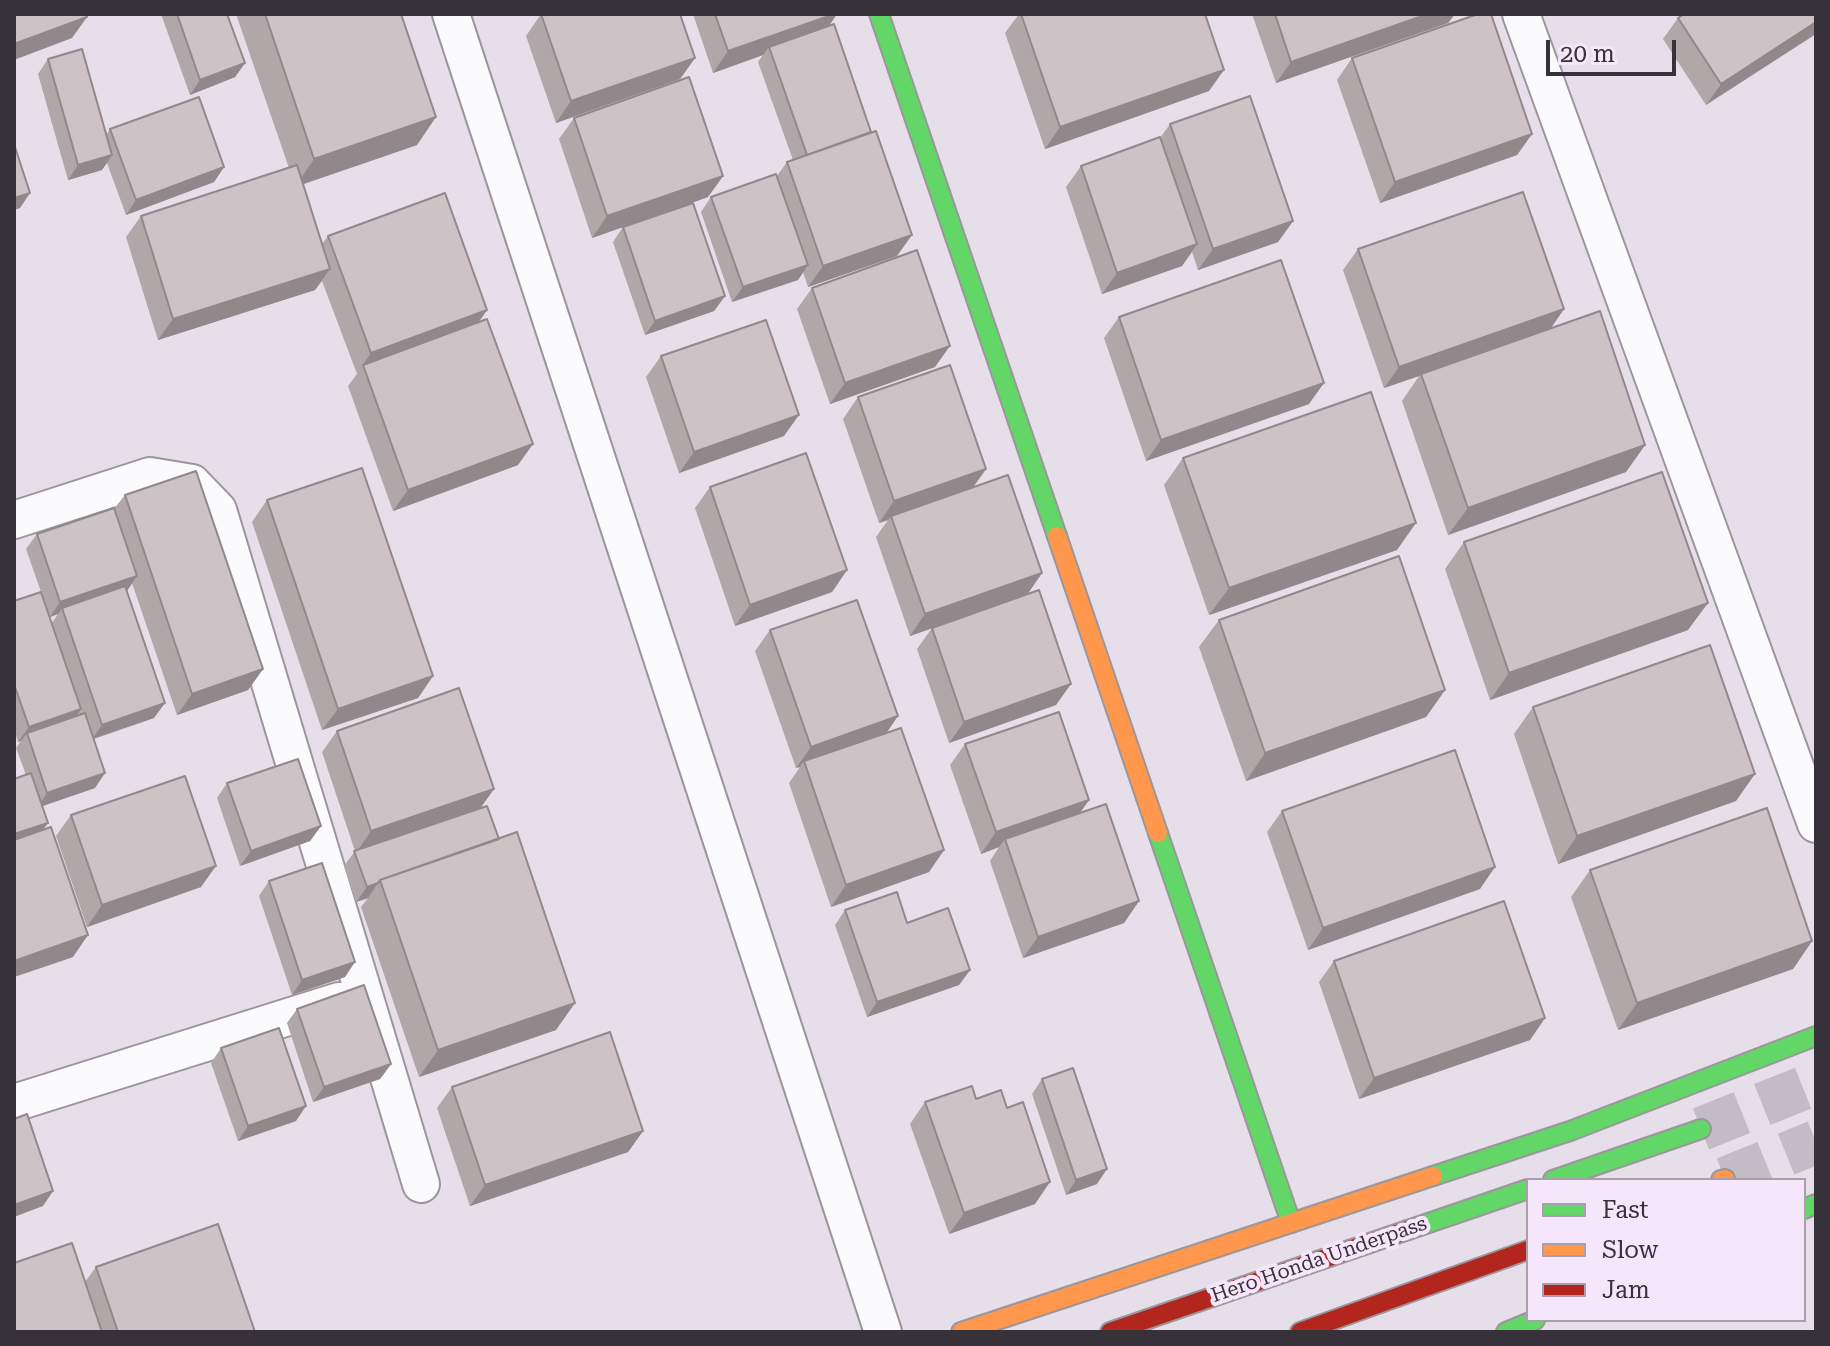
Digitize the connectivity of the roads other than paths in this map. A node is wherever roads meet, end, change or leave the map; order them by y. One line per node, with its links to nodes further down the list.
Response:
1 (451, 14): 16 (street)
2 (879, 14): 13 (main road)
3 (1521, 14): 5 (street)
4 (14, 520): 6 (street)
5 (1816, 824)
6 (363, 994): 8 (street); 11 (street)
7 (1816, 1036): 13 (main road)
8 (14, 1103)
9 (1701, 1129): 10 (main road)
10 (1559, 1178)
11 (421, 1184)
12 (1526, 1190): 18 (main road, Hero Honda Underpass)
13 (1291, 1223): 17 (main road)
14 (1526, 1251): 19 (main road)
15 (1530, 1322): 20 (main road)
16 (883, 1332)
17 (961, 1332)
18 (1110, 1332)
19 (1300, 1332)
20 (1506, 1332)

